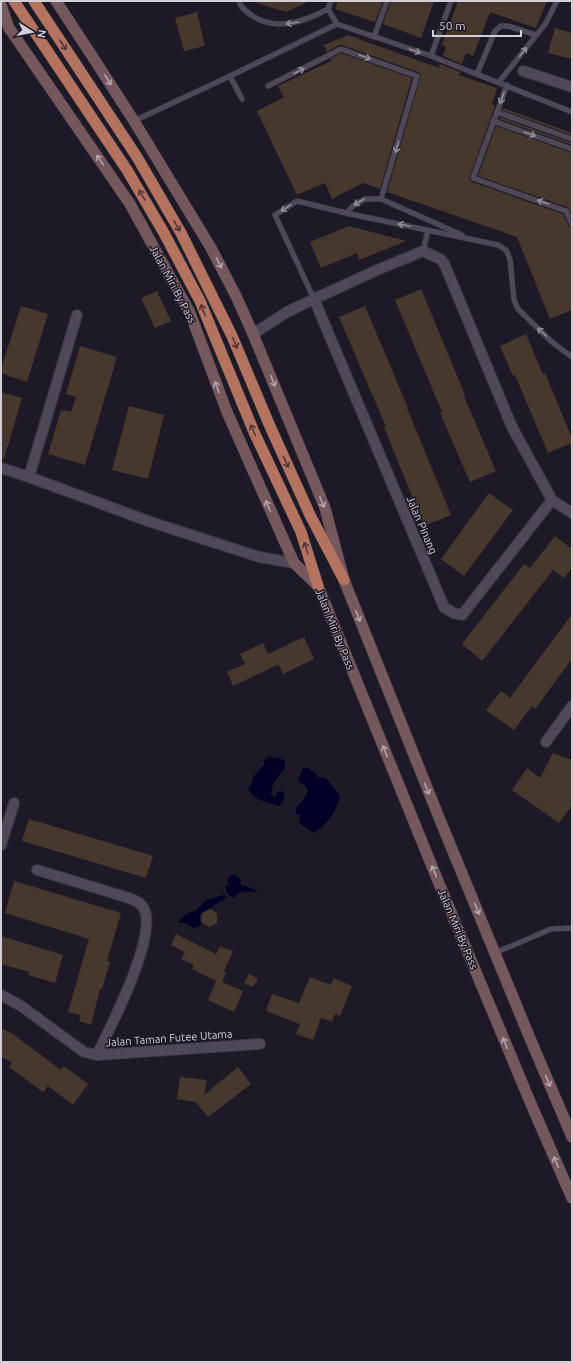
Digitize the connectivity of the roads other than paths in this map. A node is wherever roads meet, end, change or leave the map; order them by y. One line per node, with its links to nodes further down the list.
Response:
1 (14, 1): 47 (highway, one-way to 1)
2 (34, 1): 46 (highway, one-way to 46)
3 (56, 1): 27 (main road, one-way to 27)
4 (239, 1): 10 (lane, one-way to 4)
5 (331, 1): 10 (lane)
6 (387, 1): 15 (lane)
7 (451, 1): 16 (lane)
8 (557, 1): 14 (lane)
9 (1, 5): 13 (main road, Jalan Miri By Pass)
10 (328, 9): 12 (lane)
11 (1, 18): 13 (main road)
12 (337, 24): 15 (lane); 19 (lane)
13 (9, 28): 45 (main road, Jalan Miri By Pass, one-way to 13)
14 (536, 35): 18 (lane); 20 (lane, one-way to 14)
15 (374, 37): 16 (lane, one-way to 16)
16 (431, 56): 18 (lane)
17 (522, 71): 23 (street)
18 (477, 74): 20 (lane)
19 (230, 76): 24 (lane); 27 (lane)
20 (499, 82): 21 (lane)
21 (507, 85): 25 (lane, one-way to 25); 26 (lane)
22 (268, 86): 31 (lane, one-way to 31)
23 (572, 87)
24 (242, 99)
25 (497, 112): 28 (lane); 29 (lane)
26 (572, 112)
27 (134, 121): 39 (main road, one-way to 39)
28 (493, 121): 30 (lane, one-way to 30); 33 (lane, one-way to 28)
29 (572, 139)
30 (572, 149)
31 (381, 199): 32 (lane, one-way to 32); 35 (lane)
32 (346, 213): 34 (lane, one-way to 32); 37 (lane, one-way to 37)
33 (572, 224)
34 (428, 230): 35 (lane); 36 (lane)
35 (472, 240): 40 (lane, one-way to 35)
36 (423, 251): 37 (street); 43 (street)
37 (314, 298): 39 (street); 43 (street, Jalan Pinang)
38 (77, 315): 42 (street)
39 (253, 334): 46 (main road, one-way to 46)
40 (572, 357)
41 (1, 468): 42 (street)
42 (29, 477): 45 (street)
43 (552, 500): 44 (street)
44 (572, 513)
45 (294, 563): 47 (main road, Jalan Miri By Pass)
46 (344, 580): 54 (main road, one-way to 54)
47 (318, 586): 59 (main road, Jalan Miri By Pass, one-way to 47)
48 (572, 706): 49 (street)
49 (546, 742)
50 (14, 804): 51 (street)
51 (1, 845)
52 (37, 870): 57 (street)
53 (572, 928): 54 (lane)
54 (495, 953): 58 (main road, one-way to 58)
55 (1, 995): 57 (street, Jalan Taman Futee Utama)
56 (260, 1044): 57 (street, Jalan Taman Futee Utama)
57 (96, 1056)
58 (572, 1138)
59 (572, 1198)

